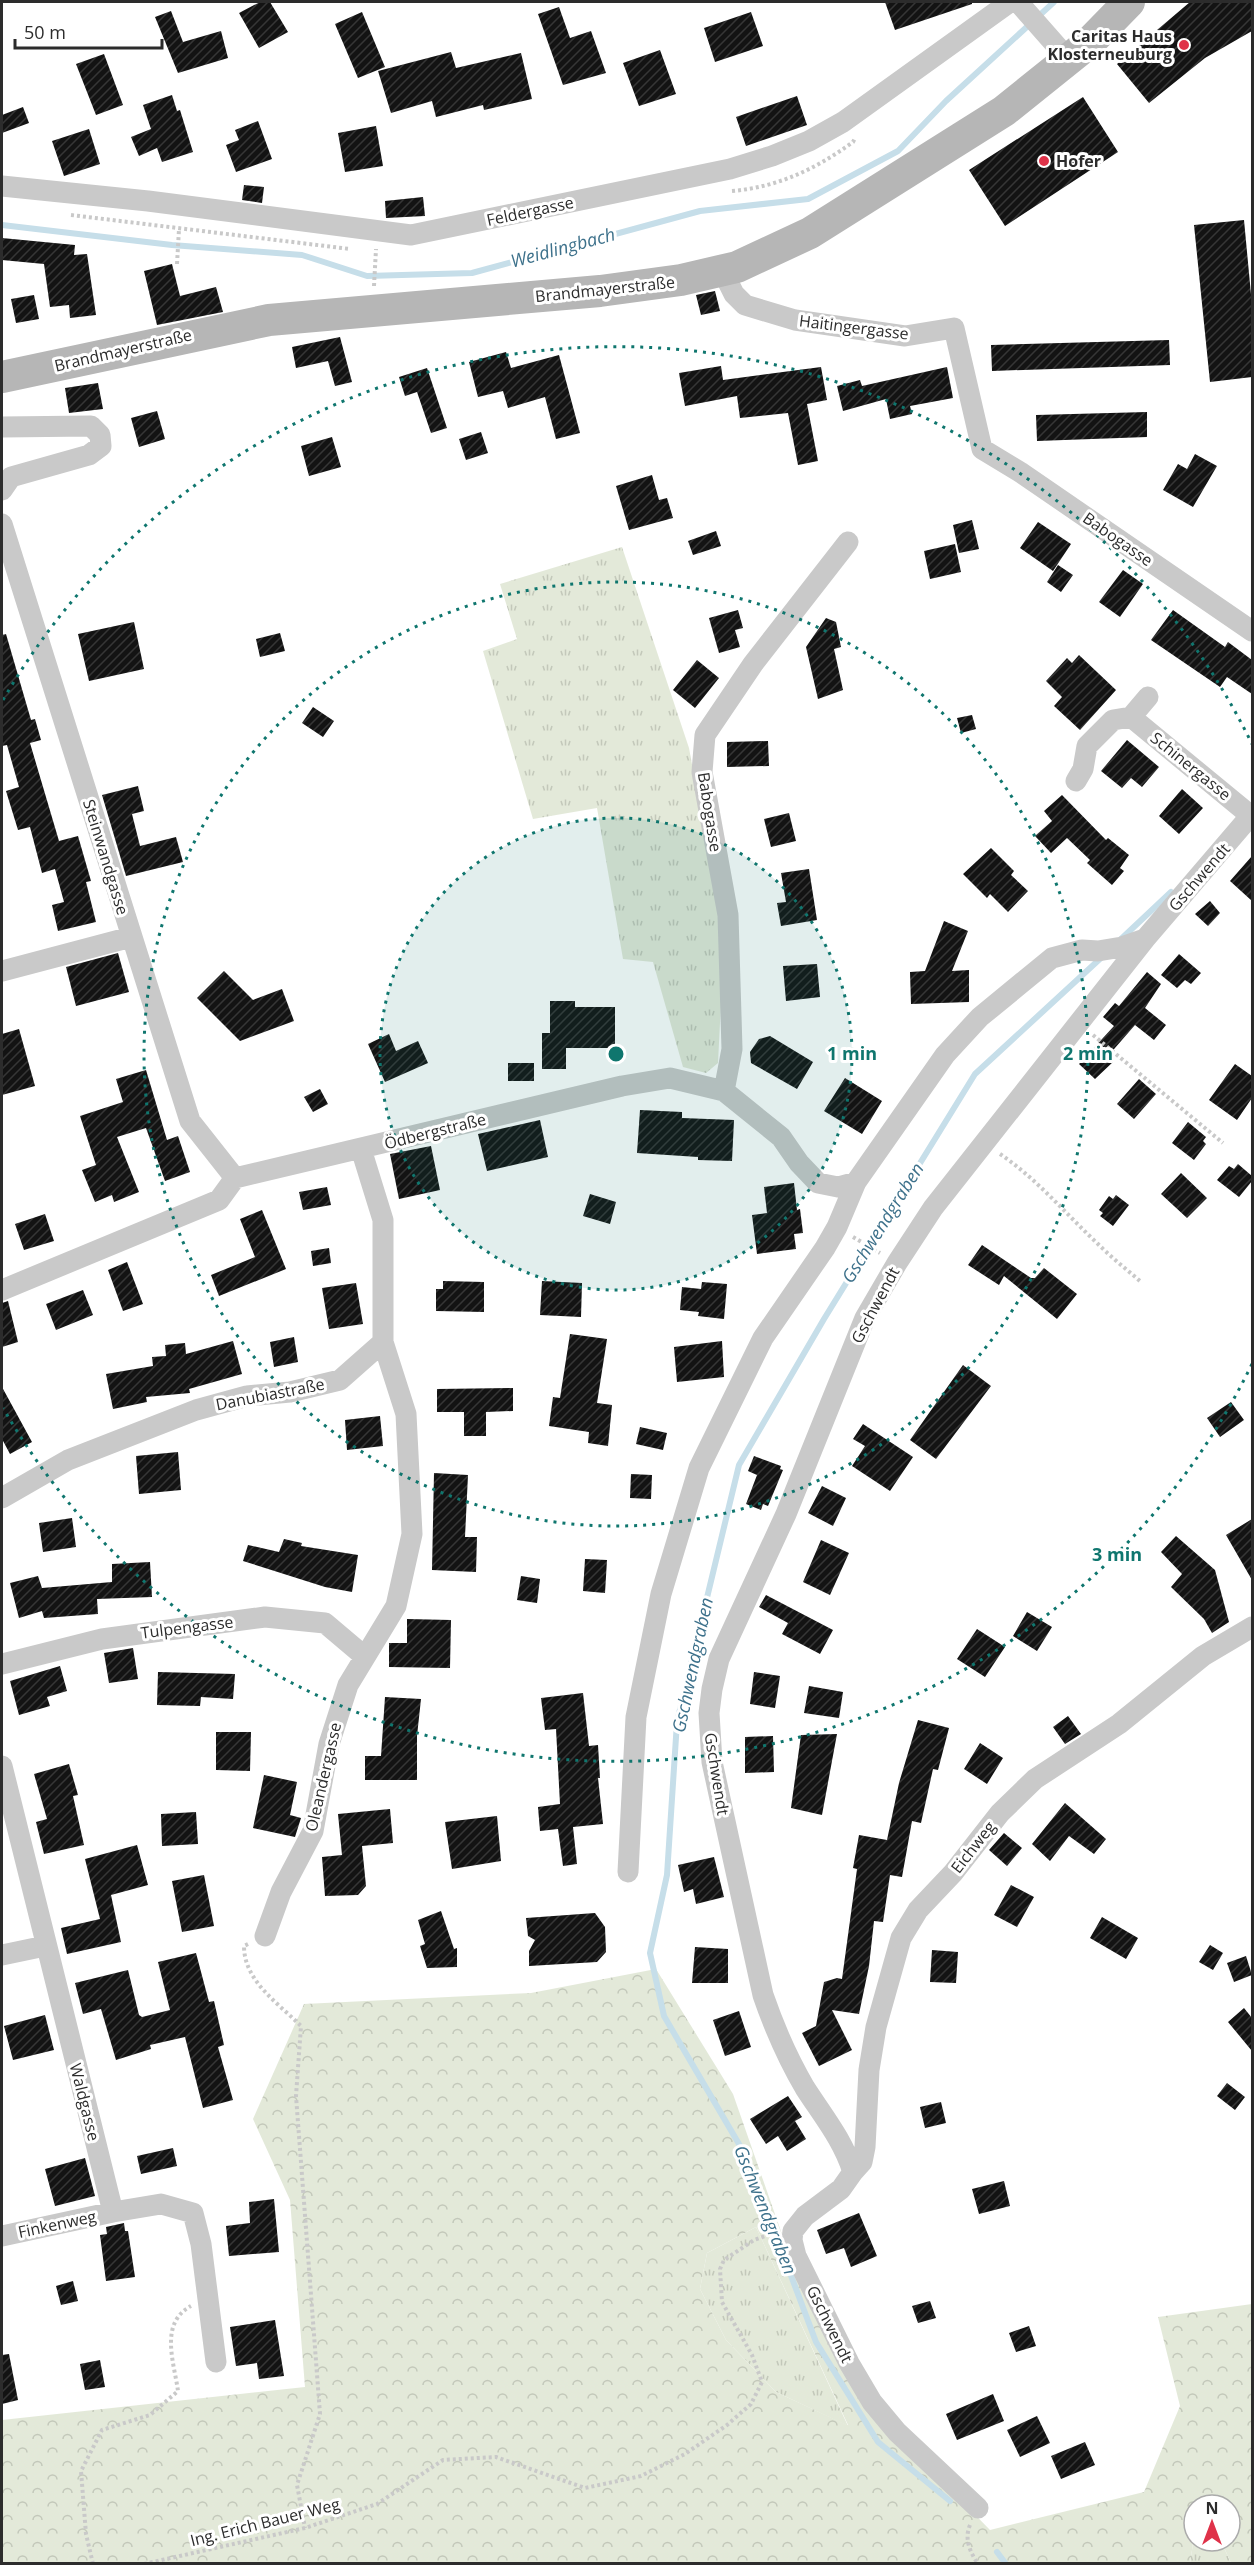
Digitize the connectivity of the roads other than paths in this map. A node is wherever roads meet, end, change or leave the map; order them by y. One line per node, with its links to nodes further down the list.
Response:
1 (1129, 2): 3 (main road, Brandmayerstraße)
2 (1017, 4): 3 (street); 4 (street, Feldergasse)
3 (1060, 51): 5 (main road, Brandmayerstraße)
4 (2, 186)
5 (722, 270): 6 (main road, Brandmayerstraße); 8 (street, Haitingergasse)
6 (2, 377)
7 (2, 427): 9 (street)
8 (982, 449): 12 (street, Babogasse)
9 (2, 490)
10 (2, 524): 17 (street, Steinwandgasse)
11 (848, 542): 20 (street, Babogasse)
12 (1252, 632)
13 (1149, 697): 14 (street)
14 (1131, 717): 15 (street); 16 (street, Schinergasse)
15 (1076, 781)
16 (1252, 815): 18 (street, Gschwendt)
17 (131, 937): 19 (street); 22 (street, Steinwandgasse)
18 (1145, 939): 23 (street); 35 (street, Gschwendt)
19 (2, 971)
20 (724, 1091): 21 (street, Ödbergstraße); 23 (street, Ödbergstraße)
21 (361, 1149): 22 (street, Ödbergstraße); 25 (street)
22 (235, 1178): 24 (street)
23 (856, 1182): 31 (street)
24 (2, 1290)
25 (383, 1342): 26 (street, Danubiastraße); 28 (street, Oleandergasse)
26 (2, 1498)
27 (1252, 1627): 35 (street, Eichweg)
28 (364, 1656): 29 (street, Tulpengasse); 32 (street, Oleandergasse)
29 (2, 1664)
30 (2, 1766): 33 (street, Waldgasse)
31 (628, 1872)
32 (265, 1936)
33 (45, 1946): 34 (street); 36 (street, Waldgasse)
34 (2, 1955)
35 (853, 2172): 39 (street, Gschwendt)
36 (113, 2211): 37 (street, Finkenweg); 38 (street)
37 (2, 2236)
38 (216, 2362)
39 (978, 2508)

